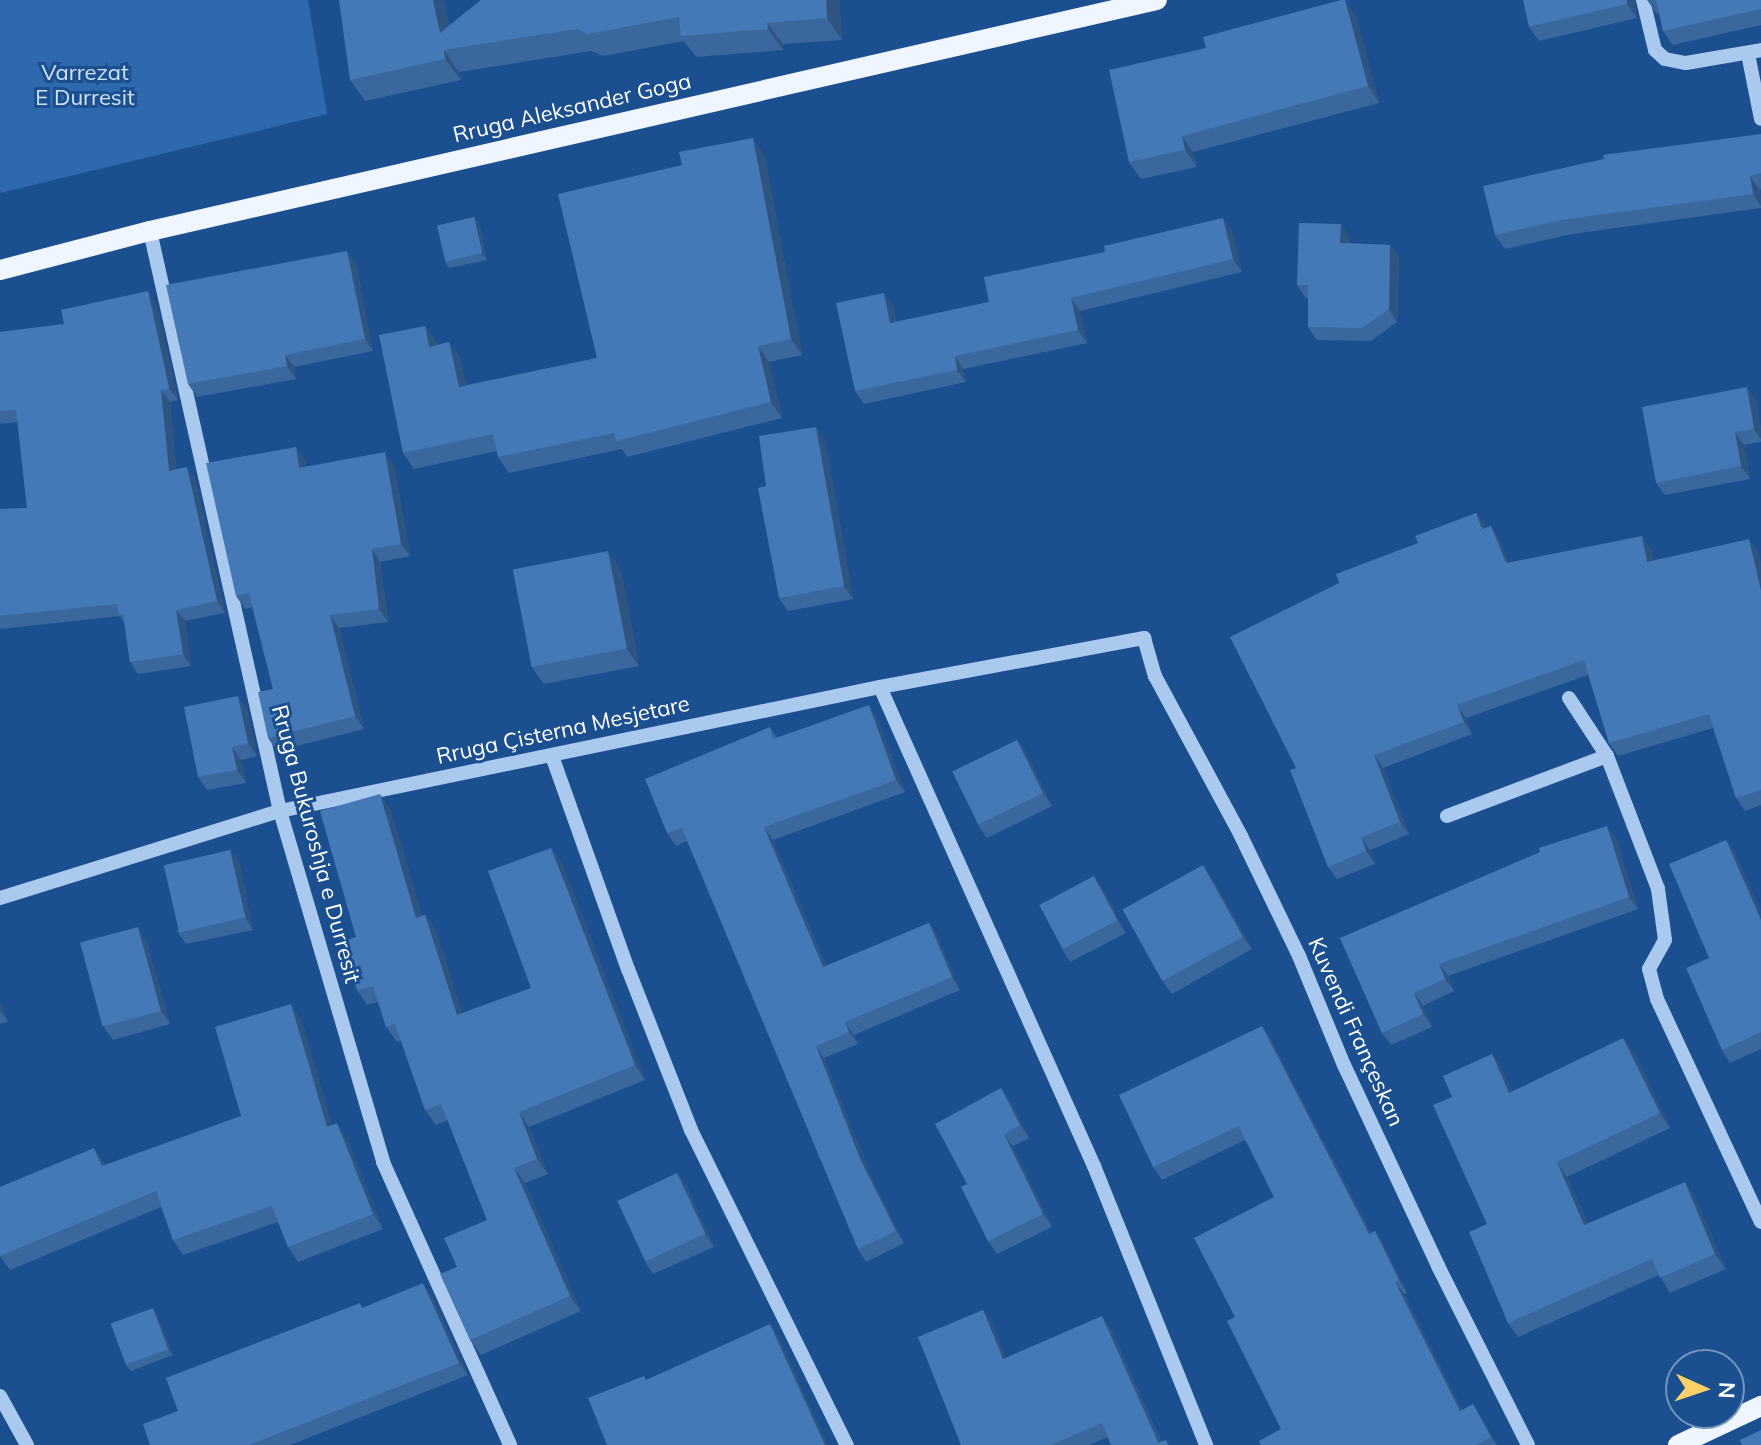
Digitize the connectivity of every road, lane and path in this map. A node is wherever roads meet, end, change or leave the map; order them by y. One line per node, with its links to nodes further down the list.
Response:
1 (1157, 0): 5 (main road, Rruga Aleksander Goga)
2 (1643, 0): 3 (street)
3 (1755, 52): 4 (street)
4 (1761, 119)
5 (150, 231): 6 (main road, Rruga Aleksander Goga); 12 (street, Rruga Bukuroshja e Durresit)
6 (0, 270)
7 (1144, 638): 8 (street, Rruga Çisterna Mesjetare); 22 (street, Kuvendi Françeskan)
8 (880, 687): 10 (street, Rruga Çisterna Mesjetare); 21 (street)
9 (1569, 698): 11 (street)
10 (552, 756): 12 (street, Rruga Çisterna Mesjetare); 20 (street)
11 (1607, 756): 13 (street); 15 (street)
12 (280, 811): 14 (street, Rruga Çisterna Mesjetare); 19 (street, Rruga Bukuroshja e Durresit)
13 (1447, 816)
14 (0, 898)
15 (1761, 1222)
16 (0, 1396): 18 (street)
17 (1761, 1406): 23 (main road)
18 (27, 1445)
19 (510, 1445)
20 (847, 1445)
21 (1206, 1445)
22 (1528, 1445)
23 (1678, 1445)

